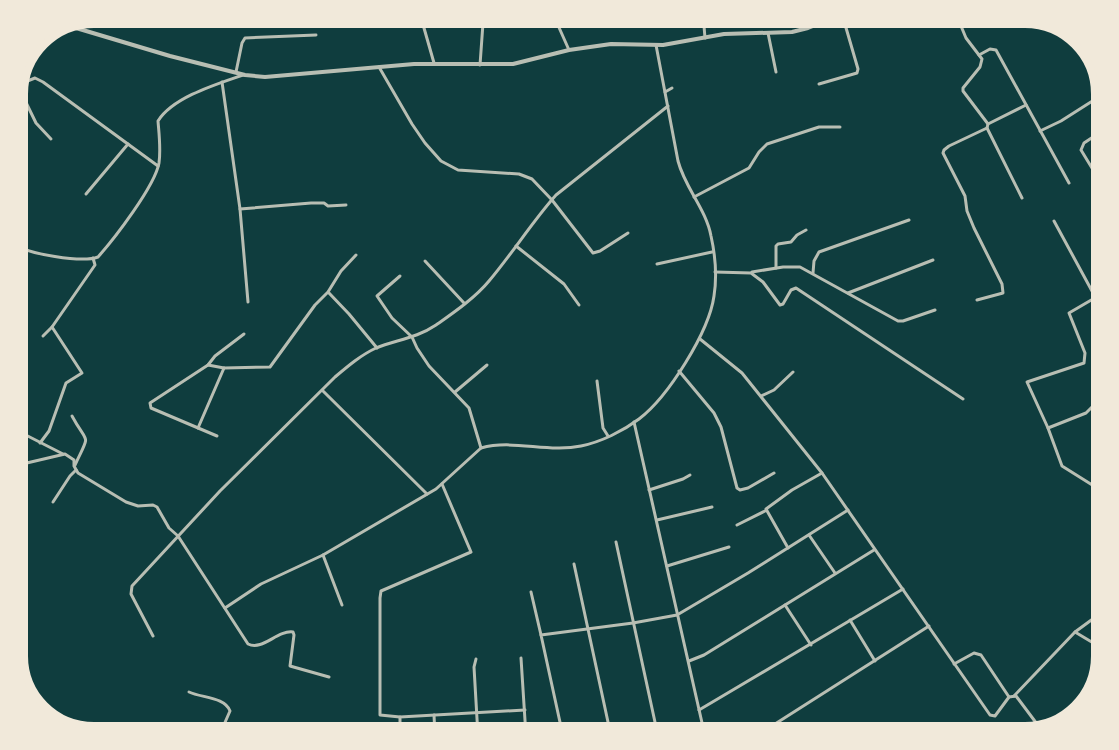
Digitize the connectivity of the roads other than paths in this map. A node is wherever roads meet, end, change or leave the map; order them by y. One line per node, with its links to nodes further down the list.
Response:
1 (423, 24): 15 (street)
2 (483, 24): 16 (street)
3 (557, 24): 13 (street)
4 (704, 24): 11 (street)
5 (816, 24): 9 (street)
6 (845, 24): 23 (street)
7 (960, 24): 14 (street)
8 (75, 28): 18 (street)
9 (768, 33): 11 (street); 19 (street)
10 (316, 34): 18 (street)
11 (705, 38): 12 (street)
12 (656, 45): 13 (street); 25 (street)
13 (569, 50): 16 (street)
14 (979, 55): 28 (street); 30 (street)
15 (434, 63): 16 (street); 17 (street)
16 (480, 65)
17 (379, 67): 20 (street); 42 (street)
18 (236, 72): 20 (street)
19 (776, 72)
20 (245, 75): 22 (street)
21 (25, 82): 35 (street)
22 (222, 82): 36 (street); 44 (street)
23 (819, 84)
24 (672, 88): 25 (street)
25 (665, 92): 29 (street)
26 (1095, 99): 32 (street)
27 (24, 101): 34 (street)
28 (1026, 105): 30 (street); 32 (street)
29 (668, 106): 40 (street); 42 (street)
30 (988, 126): 41 (street); 66 (street)
31 (840, 127): 40 (street)
32 (1040, 131): 38 (street)
33 (1095, 136): 37 (street)
34 (51, 139)
35 (128, 144): 36 (street); 39 (street)
36 (158, 166): 53 (street)
37 (1095, 173)
38 (1069, 183)
39 (86, 194)
40 (694, 197): 51 (street)
41 (1022, 198)
42 (552, 200): 48 (street); 49 (street)
43 (345, 205): 44 (street)
44 (240, 209): 67 (street)
45 (909, 220): 60 (street)
46 (1054, 221): 64 (street)
47 (806, 230): 57 (street)
48 (628, 233)
49 (516, 246): 68 (street); 69 (street)
50 (24, 249): 53 (street)
51 (712, 252): 56 (street); 58 (street)
52 (356, 255): 62 (street)
53 (93, 258): 71 (street)
54 (933, 260): 63 (street)
55 (425, 261): 68 (street)
56 (657, 264)
57 (776, 268): 59 (street); 60 (street)
58 (715, 272): 59 (street); 75 (street)
59 (751, 273): 86 (street)
60 (813, 273): 63 (street)
61 (400, 276): 74 (street)
62 (328, 292): 76 (street); 79 (street)
63 (848, 293): 70 (street)
64 (1095, 294)
65 (1095, 298): 91 (street)
66 (976, 300)
67 (248, 302)
68 (464, 303): 74 (street)
69 (579, 305)
70 (935, 310)
71 (52, 327): 73 (street); 95 (street)
72 (244, 334): 77 (street)
73 (43, 336)
74 (412, 337): 76 (street); 84 (street)
75 (700, 339): 80 (street); 85 (street)
76 (377, 348): 83 (street)
77 (208, 365): 79 (street); 90 (street)
78 (487, 365): 84 (street)
79 (225, 368): 90 (street)
80 (679, 371): 89 (street); 100 (street)
81 (793, 372): 85 (street)
82 (597, 381): 94 (street)
83 (322, 390): 106 (street); 114 (street)
84 (455, 392): 96 (street)
85 (761, 396): 101 (street)
86 (963, 399)
87 (1095, 405): 91 (street)
88 (72, 416): 99 (street)
89 (634, 422): 94 (street); 105 (street)
90 (198, 428): 93 (street)
91 (1048, 428): 104 (street)
92 (24, 434): 95 (street)
93 (217, 436)
94 (608, 436): 96 (street)
95 (40, 442): 97 (street)
96 (481, 448): 103 (street)
97 (65, 454): 98 (street); 99 (street)
98 (24, 464)
99 (75, 468): 107 (street); 114 (street)
100 (774, 473)
101 (822, 473): 109 (street); 110 (street)
102 (690, 475): 105 (street)
103 (442, 484): 106 (street); 151 (street)
104 (1095, 486)
105 (649, 490): 111 (street)
106 (427, 494): 119 (street)
107 (53, 502)
108 (712, 507): 111 (street)
109 (848, 510): 113 (street); 118 (street)
110 (765, 511): 112 (street); 117 (street)
111 (657, 520): 121 (street)
112 (737, 525)
113 (809, 535): 117 (street); 122 (street)
114 (178, 536): 127 (street); 136 (street)
115 (615, 542): 131 (street)
116 (729, 548): 121 (street)
117 (788, 548): 128 (street)
118 (874, 550): 122 (street); 123 (street)
119 (323, 555): 125 (street); 127 (street)
120 (574, 564): 133 (street)
121 (666, 566): 128 (street)
122 (835, 573): 126 (street)
123 (903, 589): 130 (street); 132 (street)
124 (531, 591): 135 (street)
125 (342, 605)
126 (785, 605): 138 (street); 141 (street)
127 (225, 608): 144 (street)
128 (677, 615): 131 (street); 141 (street)
129 (1095, 617): 134 (street)
130 (850, 620): 138 (street); 142 (street)
131 (633, 623): 133 (street); 160 (street)
132 (929, 626): 142 (street); 143 (street)
133 (587, 630): 135 (street); 159 (street)
134 (1075, 632): 137 (street); 146 (street)
135 (541, 635): 158 (street)
136 (153, 636)
137 (1095, 644)
138 (811, 645): 148 (street)
139 (521, 658): 147 (street)
140 (476, 659): 149 (street)
141 (689, 661): 148 (street)
142 (875, 661): 162 (street)
143 (954, 664): 146 (street); 146 (street)
144 (329, 677)
145 (189, 692): 153 (street)
146 (1012, 696): 152 (street)
147 (525, 710): 149 (street); 157 (street)
148 (699, 710): 161 (street)
149 (476, 714): 150 (street); 156 (street)
150 (434, 715): 151 (street); 155 (street)
151 (400, 717): 154 (street)
152 (1038, 725)
153 (223, 726)
154 (400, 726)
155 (435, 726)
156 (477, 726)
157 (526, 726)
158 (561, 726)
159 (609, 726)
160 (656, 726)
161 (703, 726)
162 (772, 726)

